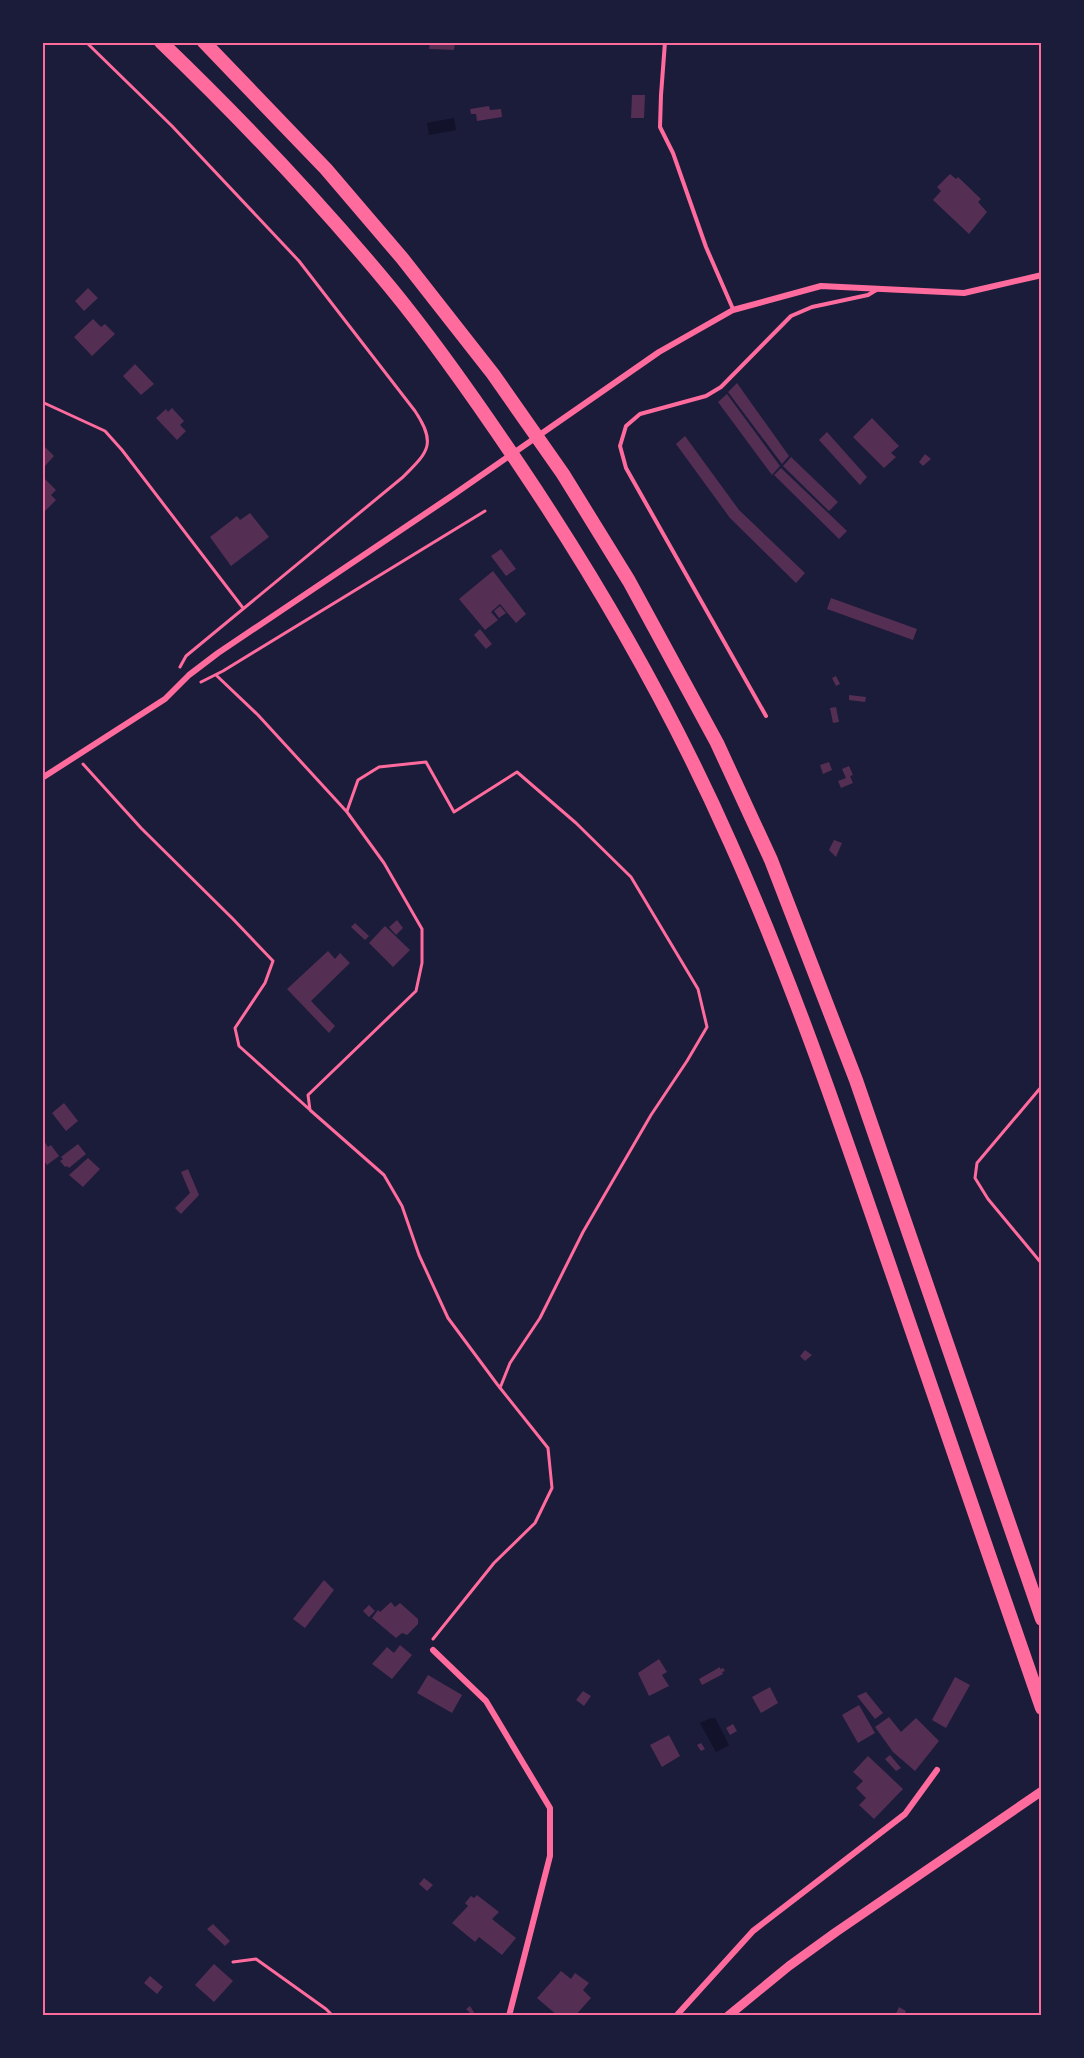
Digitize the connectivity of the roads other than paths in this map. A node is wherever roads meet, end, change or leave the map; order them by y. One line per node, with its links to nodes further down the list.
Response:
1 (161, 42): 11 (highway)
2 (204, 42): 9 (highway)
3 (665, 42): 6 (lane)
4 (1042, 275): 5 (street)
5 (878, 288): 6 (street); 7 (lane)
6 (733, 310): 8 (street)
7 (766, 716)
8 (42, 778)
9 (1042, 1619)
10 (433, 1650): 14 (street)
11 (1042, 1708)
12 (937, 1770): 15 (street)
13 (1042, 1791): 16 (street)
14 (509, 2016)
15 (676, 2016)
16 (728, 2016)

